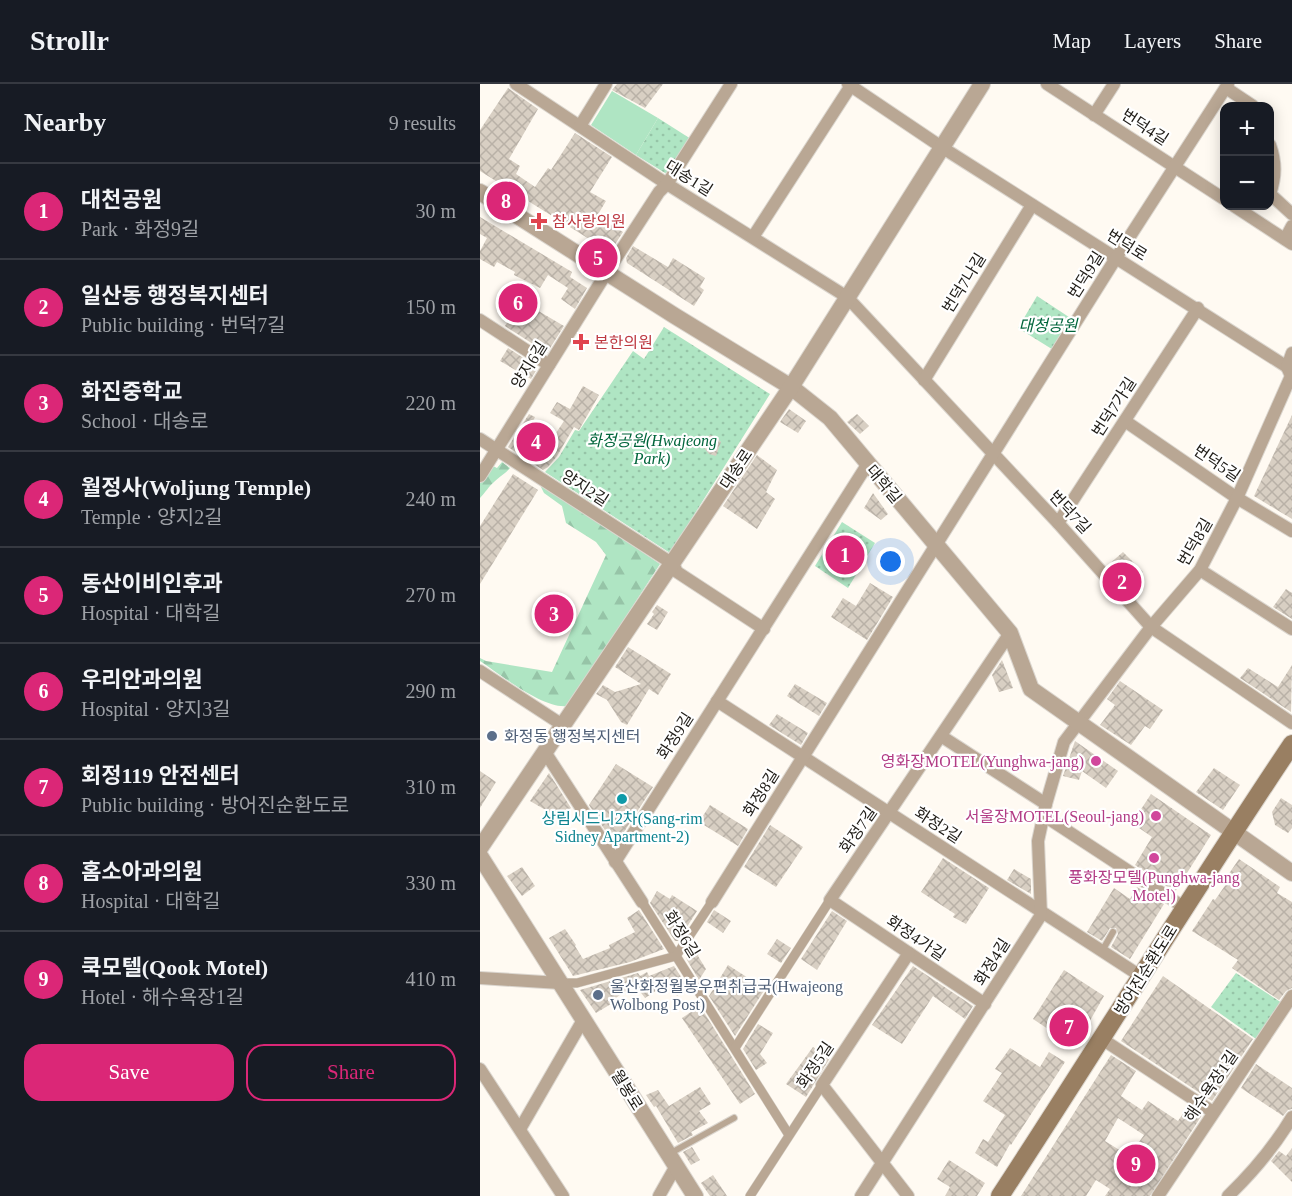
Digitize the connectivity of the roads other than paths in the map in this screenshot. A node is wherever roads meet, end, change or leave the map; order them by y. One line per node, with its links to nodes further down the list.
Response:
1 (516, 84): 11 (street, 대송1길)
2 (606, 84): 11 (street)
3 (731, 84): 15 (street, 양지6길)
4 (982, 84): 12 (street, 대송로)
5 (1047, 84): 10 (street, 번덕4길)
6 (1114, 84): 10 (street)
7 (850, 85): 12 (street, 번덕로); 22 (street)
8 (1227, 86): 9 (street); 14 (street, 번덕9길)
9 (1248, 102)
10 (1094, 114): 14 (street, 번덕4길)
11 (580, 126): 15 (street, 대송1길)
12 (943, 148): 18 (street, 번덕로); 26 (street, 대송로)
13 (1273, 156): 20 (street)
14 (1175, 167): 16 (street, 번덕4길); 24 (street, 번덕9길)
15 (667, 184): 22 (street, 대송1길); 25 (street, 양지6길)
16 (1220, 196)
17 (482, 198): 25 (street, 대학길)
18 (1032, 205): 24 (street, 번덕로); 32 (street, 번덕7나길)
19 (1240, 210): 23 (street)
20 (1292, 214)
21 (1292, 226): 23 (street)
22 (753, 237): 26 (street, 대송1길)
23 (1288, 241)
24 (1116, 258): 27 (street, 번덕로); 37 (street, 번덕9길)
25 (607, 272): 30 (street, 양지6길); 33 (street, 대학길)
26 (847, 297): 32 (street, 번덕7길); 33 (street, 대송로)
27 (1197, 308): 31 (street, 번덕로); 34 (street, 번덕7가길)
28 (480, 320): 30 (street)
29 (1292, 353): 31 (street, 번덕8길)
30 (549, 365): 36 (street, 양지6길)
31 (1289, 368): 40 (street, 번덕8길)
32 (924, 380): 37 (street, 번덕7길)
33 (791, 387): 38 (street, 대학길); 44 (street, 대송로)
34 (1125, 421): 40 (street, 번덕5길); 41 (street, 번덕7가길)
35 (480, 439): 36 (street, 양지2길)
36 (496, 450): 39 (street, 양지6길); 44 (street, 양지2길)
37 (993, 454): 41 (street, 번덕7길); 43 (street, 번덕9길)
38 (867, 465): 43 (street, 대학길); 47 (street, 화정9길)
39 (480, 476)
40 (1238, 498): 42 (street, 번덕5길); 45 (street, 번덕8길)
41 (1058, 523): 46 (street, 번덕7길)
42 (1292, 531)
43 (936, 546): 49 (street, 대학길); 58 (street, 화정8길)
44 (673, 564): 47 (street); 54 (street, 대송로)
45 (1200, 570): 46 (street, 번덕8길); 48 (street)
46 (1151, 627): 52 (street, 번덕8길); 53 (street, 번덕7길)
47 (764, 629): 51 (street, 화정9길)
48 (1292, 629)
49 (1010, 633): 52 (street, 대학길); 55 (street, 화정7길)
50 (480, 671): 54 (street)
51 (717, 701): 58 (street, 화정2길); 64 (street, 화정9길)
52 (1079, 722): 59 (street); 61 (street, 대학길)
53 (1292, 723)
54 (564, 726): 57 (street, 대송로)
55 (941, 736): 59 (street); 60 (street, 화정7길)
56 (1292, 744): 61 (main road, 방어진순환도로)
57 (545, 752): 62 (street, 대송로); 64 (street, 화정6길)
58 (802, 758): 60 (street, 화정2길); 68 (street, 화정8길)
59 (1044, 810): 69 (street); 70 (street)
60 (890, 813): 66 (street, 화정7길); 70 (street, 화정2길)
61 (1234, 831): 65 (street, 대학길); 69 (main road, 방어진순환도로)
62 (480, 848)
63 (480, 856): 77 (street, 월봉로)
64 (615, 862): 67 (street, 화정6길)
65 (1292, 873)
66 (830, 900): 73 (street, 화정4가길); 82 (street, 화정7길)
67 (642, 902): 74 (street, 화정6길)
68 (712, 902): 74 (street, 화정8길)
69 (1185, 908): 75 (main road, 방어진순환도로)
70 (1041, 912): 72 (street, 화정2길); 79 (street, 화정4길)
71 (1113, 932): 72 (lane)
72 (1101, 951): 75 (street, 화정2길)
73 (909, 953): 79 (street, 화정4가길); 84 (street, 화정5길)
74 (676, 956): 77 (street); 82 (street, 화정6길)
75 (1142, 977): 81 (main road, 방어진순환도로)
76 (480, 978): 77 (street)
77 (560, 983): 80 (street, 월봉로)
78 (1292, 996): 85 (street, 해수욕장1길)
79 (985, 1004): 91 (street, 화정4길)
80 (583, 1020): 88 (street); 90 (street, 월봉로)
81 (1102, 1040): 85 (street); 98 (main road, 방어진순환도로)
82 (735, 1048): 89 (street, 화정6길)
83 (480, 1069): 88 (street)
84 (822, 1085): 89 (street, 화정5길); 91 (street)
85 (1214, 1112): 99 (street, 해수욕장1길)
86 (1292, 1117): 100 (street)
87 (734, 1118): 90 (lane)
88 (520, 1129): 92 (street)
89 (789, 1135): 95 (street, 화정5길)
90 (672, 1160): 93 (street); 94 (street, 월봉로)
91 (882, 1163): 96 (street, 화정4길); 97 (street)
92 (563, 1196)
93 (659, 1196)
94 (694, 1196)
95 (750, 1196)
96 (861, 1196)
97 (908, 1196)
98 (1000, 1196)
99 (1158, 1196)
100 (1228, 1196)

